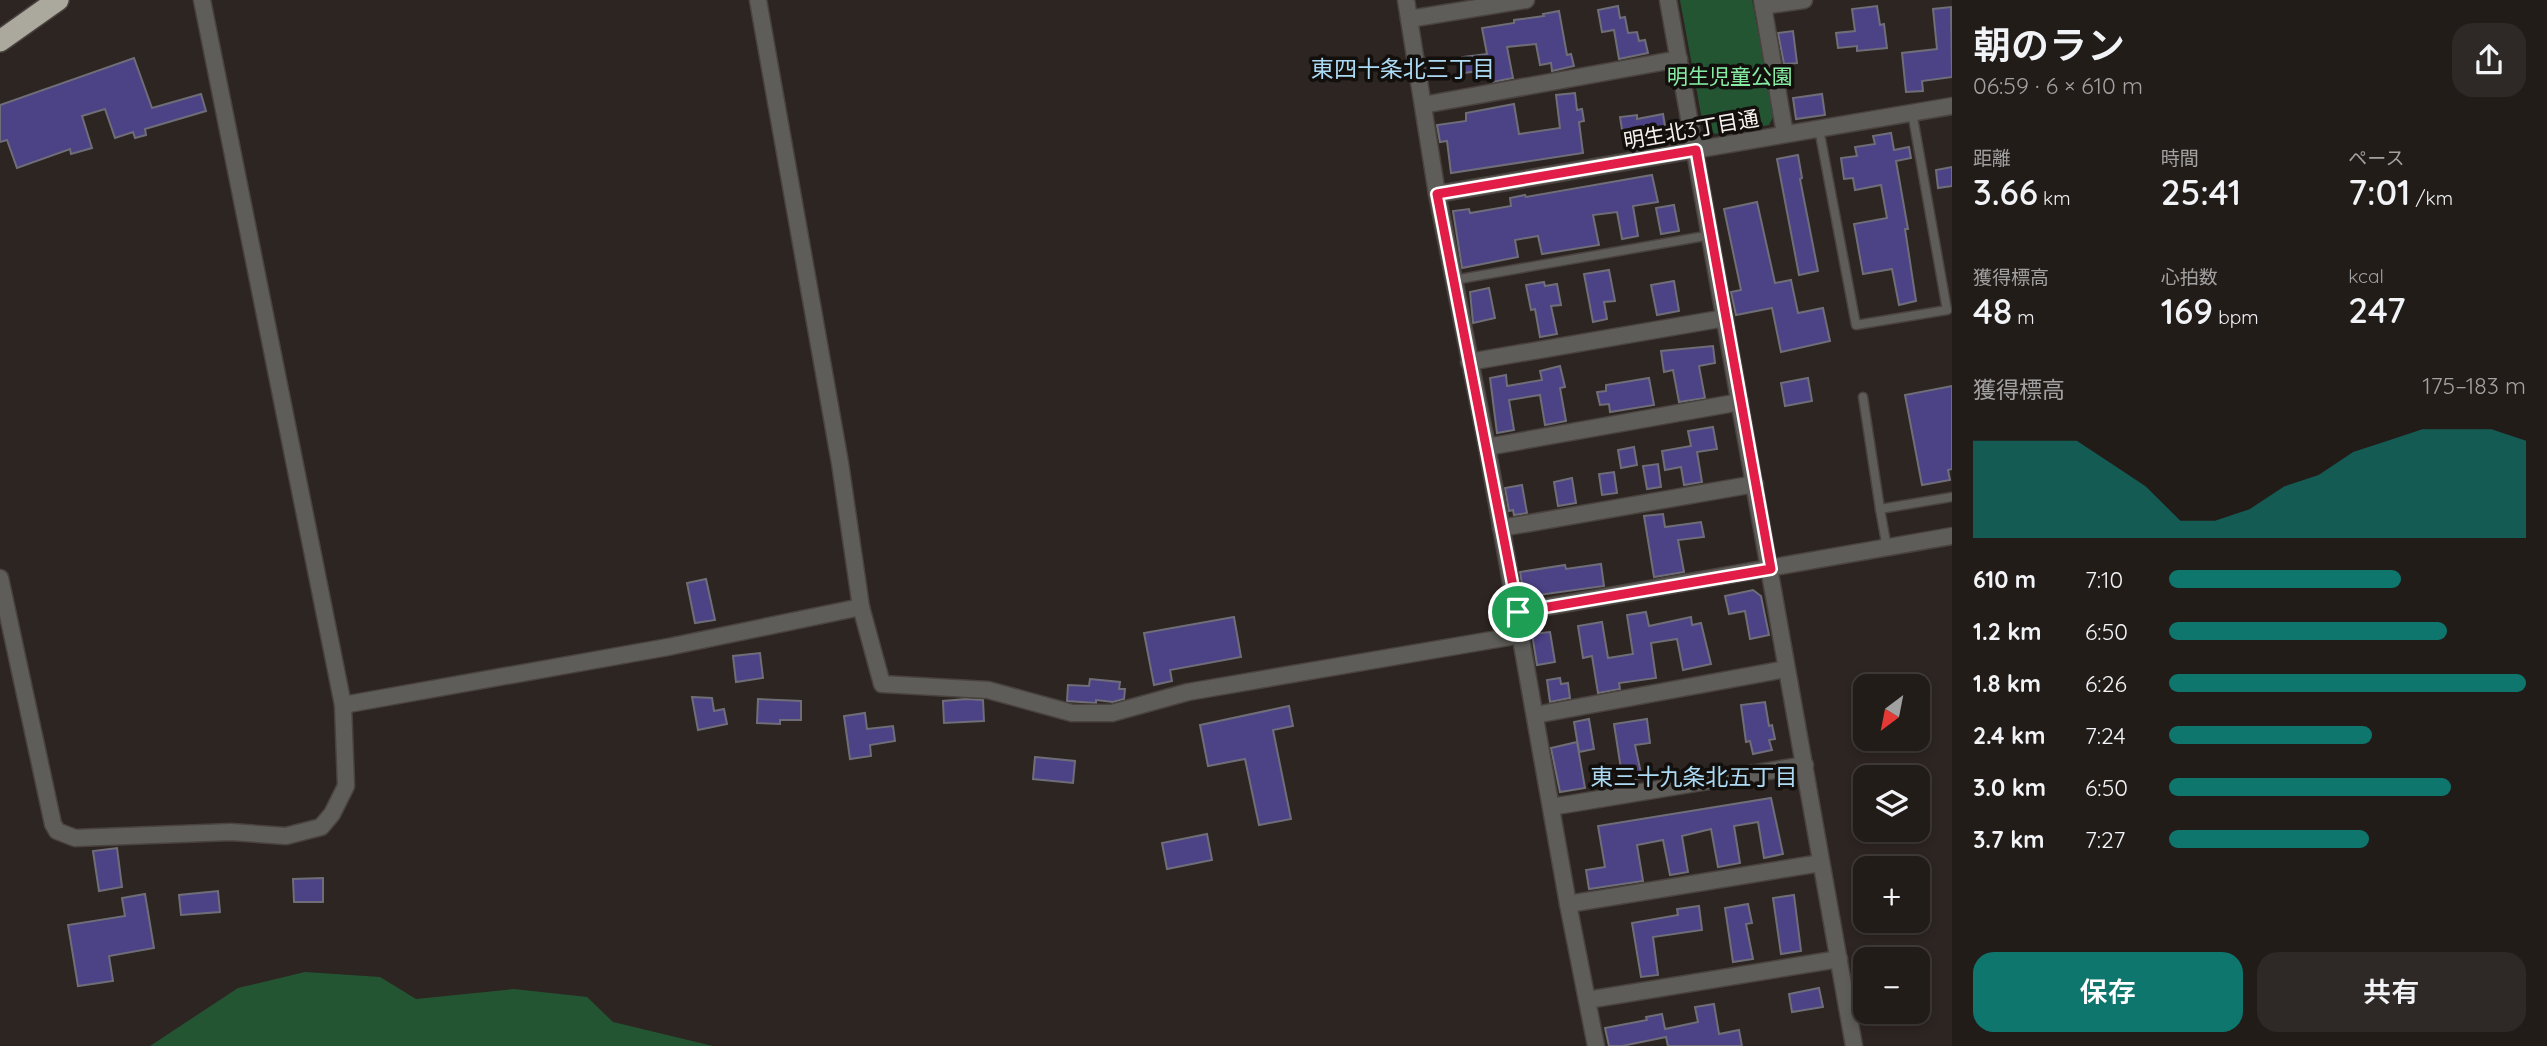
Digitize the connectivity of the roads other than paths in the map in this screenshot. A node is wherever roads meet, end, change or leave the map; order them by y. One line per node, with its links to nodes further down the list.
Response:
1 (58, 0): 10 (highway)
2 (202, 0): 38 (street)
3 (758, 0): 34 (street)
4 (1406, 0): 9 (street)
5 (1526, 0): 9 (street)
6 (1668, 0): 11 (street)
7 (1804, 0): 8 (street)
8 (1762, 3): 16 (street)
9 (1409, 19): 12 (street)
10 (0, 41)
11 (1679, 59): 12 (street); 17 (street)
12 (1423, 105): 18 (street)
13 (1952, 106): 14 (street, 明生北3丁目通)
14 (1912, 113): 15 (street, 明生北3丁目通); 15 (lane)
15 (1819, 129): 16 (street, 明生北3丁目通)
16 (1785, 134): 17 (street, 明生北3丁目通)
17 (1696, 150): 18 (street, 明生北3丁目通); 19 (street)
18 (1437, 194): 20 (street)
19 (1711, 235): 20 (lane); 21 (street)
20 (1454, 280): 22 (street)
21 (1725, 318): 22 (street); 24 (street)
22 (1469, 362): 25 (street)
23 (1863, 397): 28 (lane)
24 (1740, 402): 25 (street); 26 (street)
25 (1487, 447): 29 (street)
26 (1755, 484): 29 (street); 32 (street)
27 (1952, 497): 28 (lane)
28 (1880, 509): 31 (lane)
29 (1501, 528): 35 (street)
30 (1952, 536): 31 (street)
31 (1886, 548): 32 (street)
32 (1771, 569): 35 (street); 37 (street)
33 (0, 578): 38 (street)
34 (861, 607): 36 (street); 38 (street)
35 (1518, 612): 36 (street)
36 (1521, 635): 39 (street)
37 (1786, 669): 39 (street); 40 (street)
38 (344, 705)
39 (1535, 715): 41 (street)
40 (1805, 765): 41 (street); 42 (street)
41 (1551, 807): 43 (street)
42 (1821, 863): 43 (street); 44 (street)
43 (1569, 904): 45 (street)
44 (1839, 959): 45 (street); 47 (street)
45 (1587, 1000): 46 (street)
46 (1596, 1046)
47 (1854, 1046)

